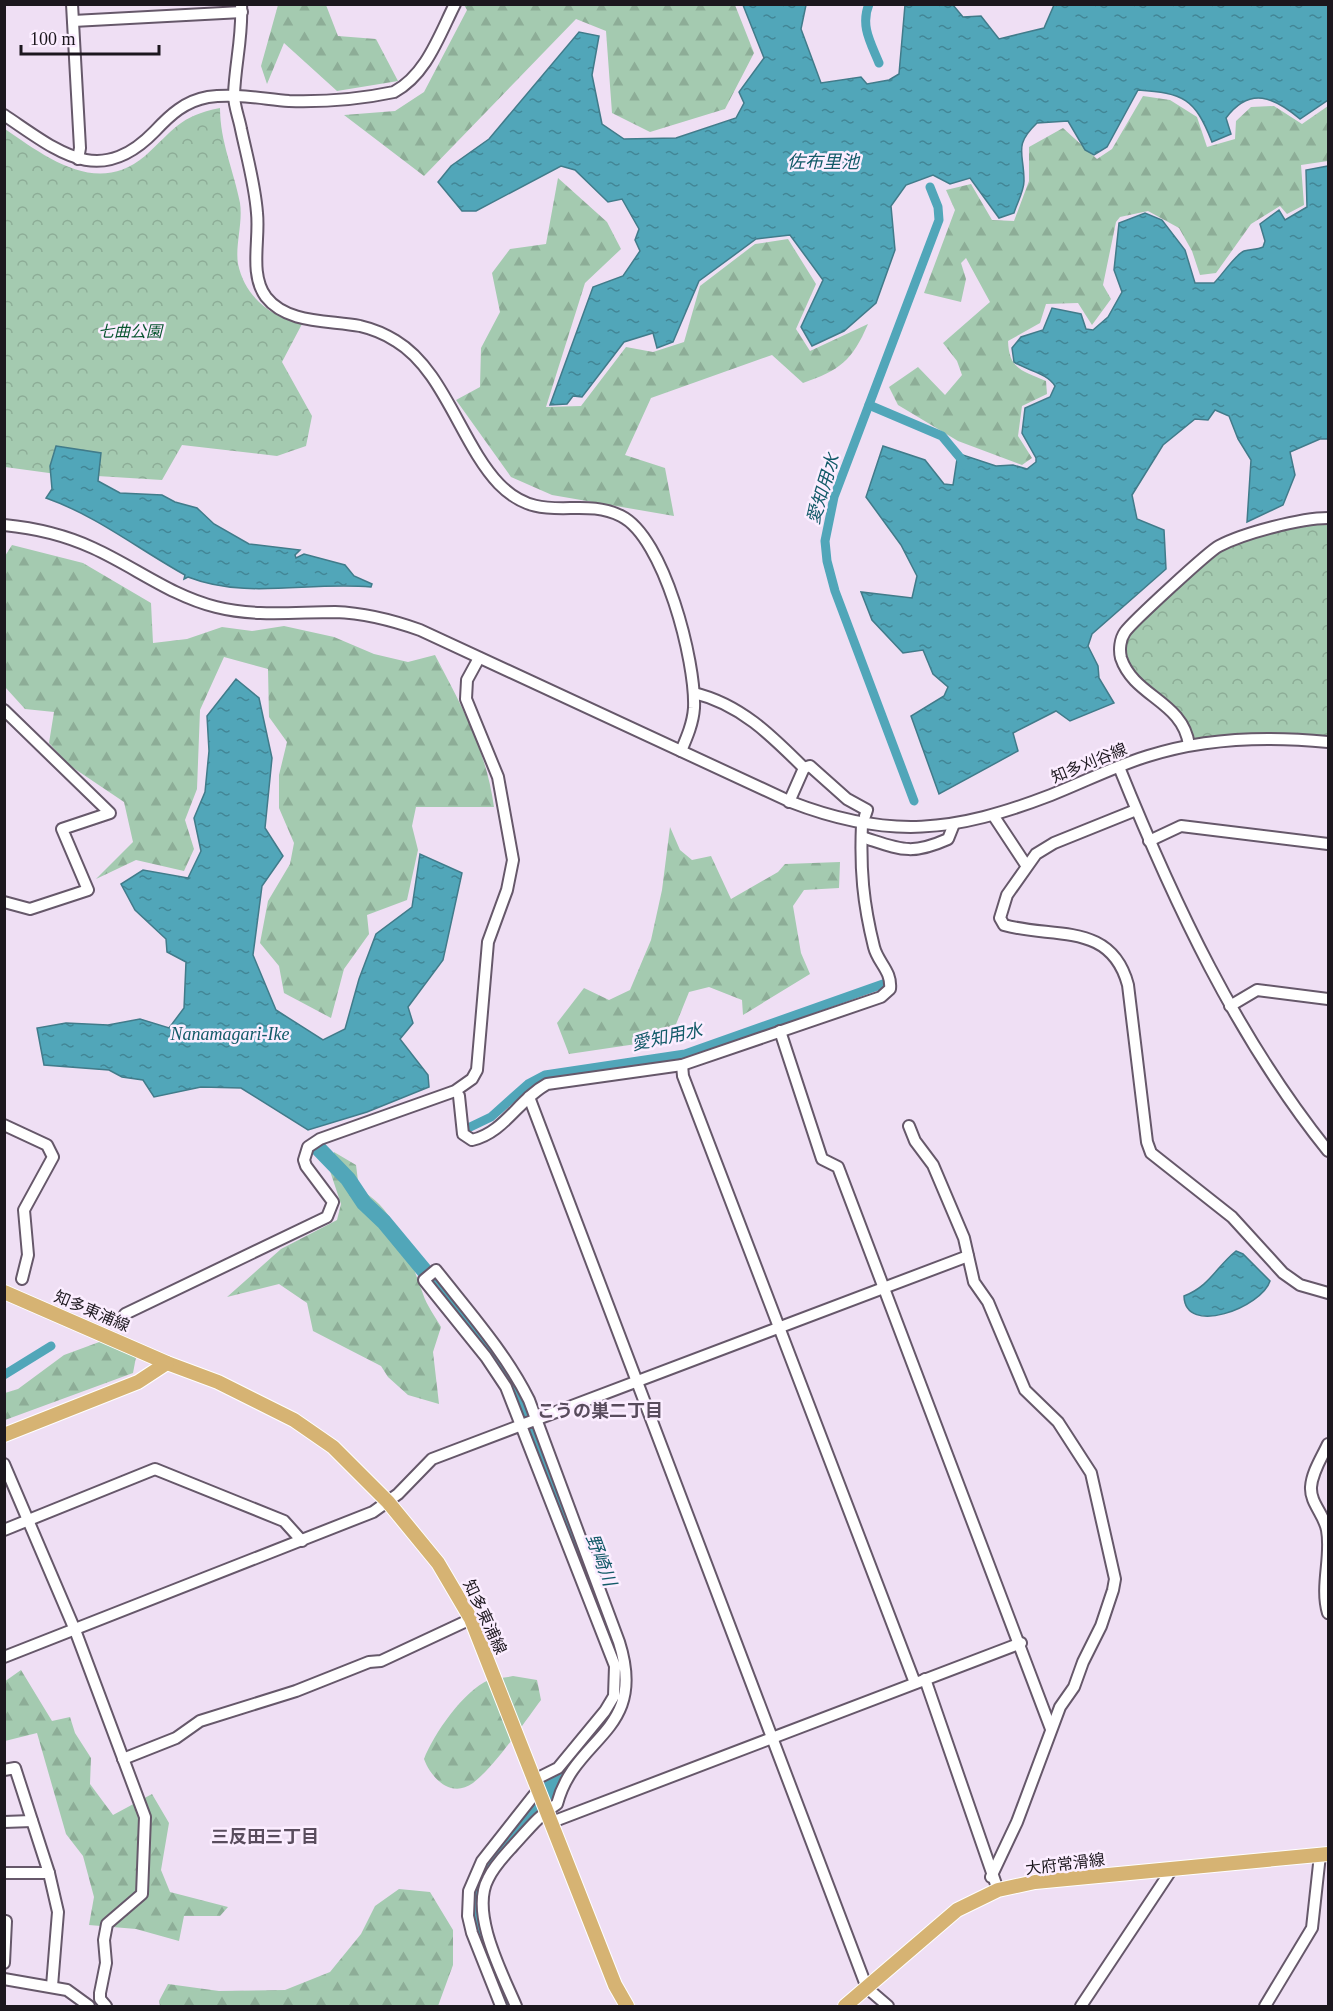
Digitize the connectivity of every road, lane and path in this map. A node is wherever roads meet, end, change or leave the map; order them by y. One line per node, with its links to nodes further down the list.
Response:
1 (72, 4): 4 (street)
2 (455, 4): 5 (street)
3 (242, 8): 4 (street); 5 (street)
4 (73, 21): 7 (street)
5 (234, 96): 7 (street); 11 (street)
6 (4, 115): 7 (street)
7 (78, 159)
8 (1329, 518): 14 (street)
9 (4, 525): 10 (street, 知多刈谷線)
10 (479, 658): 15 (street, 知多刈谷線); 42 (street)
11 (694, 693): 15 (street); 17 (street)
12 (4, 710): 27 (street)
13 (1329, 742): 14 (street, 知多刈谷線)
14 (1189, 746): 16 (street, 知多刈谷線)
15 (681, 751): 18 (street, 知多刈谷線)
16 (1119, 767): 19 (street); 20 (street, 知多刈谷線)
17 (804, 768): 18 (street); 21 (street)
18 (789, 802): 21 (street, 知多刈谷線)
19 (1136, 810): 24 (street); 26 (street)
20 (993, 815): 22 (street, 知多刈谷線); 26 (street)
21 (864, 820): 22 (street, 知多刈谷線); 23 (street)
22 (954, 824): 23 (street)
23 (862, 837): 30 (street)
24 (1149, 841): 25 (street); 29 (street)
25 (1329, 844)
26 (1026, 865): 41 (street)
27 (4, 902)
28 (1329, 999): 29 (street)
29 (1230, 1006): 36 (street)
30 (780, 1031): 31 (street); 39 (street)
31 (682, 1065): 33 (street); 43 (street)
32 (459, 1096): 33 (street)
33 (529, 1097): 45 (street)
34 (4, 1125): 38 (street)
35 (909, 1126): 37 (street)
36 (1329, 1151)
37 (968, 1256): 39 (street); 63 (street)
38 (22, 1279)
39 (884, 1286): 43 (street); 60 (street)
40 (4, 1292): 44 (main road, 知多東浦線)
41 (1329, 1293)
42 (125, 1314)
43 (779, 1325): 45 (street); 62 (street)
44 (167, 1363): 48 (main road); 51 (main road, 知多東浦線)
45 (637, 1380): 46 (street); 64 (street)
46 (535, 1419): 47 (street); 47 (street); 67 (street)
47 (522, 1425): 51 (street); 67 (street)
48 (4, 1435)
49 (1328, 1447): 52 (street)
50 (4, 1464): 53 (street)
51 (388, 1502): 55 (street); 58 (main road, 知多東浦線)
52 (1325, 1520): 56 (street)
53 (28, 1521): 54 (street); 55 (street); 59 (street)
54 (4, 1530)
55 (302, 1541): 59 (street)
56 (1328, 1574): 57 (street)
57 (1329, 1613)
58 (471, 1619): 65 (street); 67 (main road, 知多東浦線)
59 (75, 1630): 61 (street); 65 (street)
60 (1021, 1643): 62 (street); 63 (street)
61 (4, 1657)
62 (920, 1681): 64 (street); 74 (street)
63 (1051, 1729): 74 (street)
64 (772, 1737): 67 (street); 80 (street)
65 (123, 1759): 82 (street)
66 (4, 1770): 68 (street)
67 (542, 1800): 83 (street); 84 (street); 85 (main road, 知多東浦線)
68 (32, 1821): 69 (street); 73 (street)
69 (4, 1822)
70 (1324, 1855): 71 (main road, 大府常滑線); 89 (street)
71 (1172, 1869): 75 (main road, 大府常滑線); 88 (street)
72 (4, 1873): 73 (street)
73 (49, 1874): 79 (street)
74 (991, 1877): 75 (street)
75 (998, 1890): 80 (main road, 大府常滑線)
76 (5, 1919): 77 (street)
77 (4, 1963)
78 (4, 1978): 79 (street)
79 (52, 1986): 81 (street)
80 (867, 1988): 86 (main road, 大府常滑線); 87 (street)
81 (89, 2007)
82 (106, 2007)
83 (501, 2007)
84 (516, 2007)
85 (627, 2007)
86 (845, 2007)
87 (888, 2007)
88 (1081, 2007)
89 (1265, 2007)

